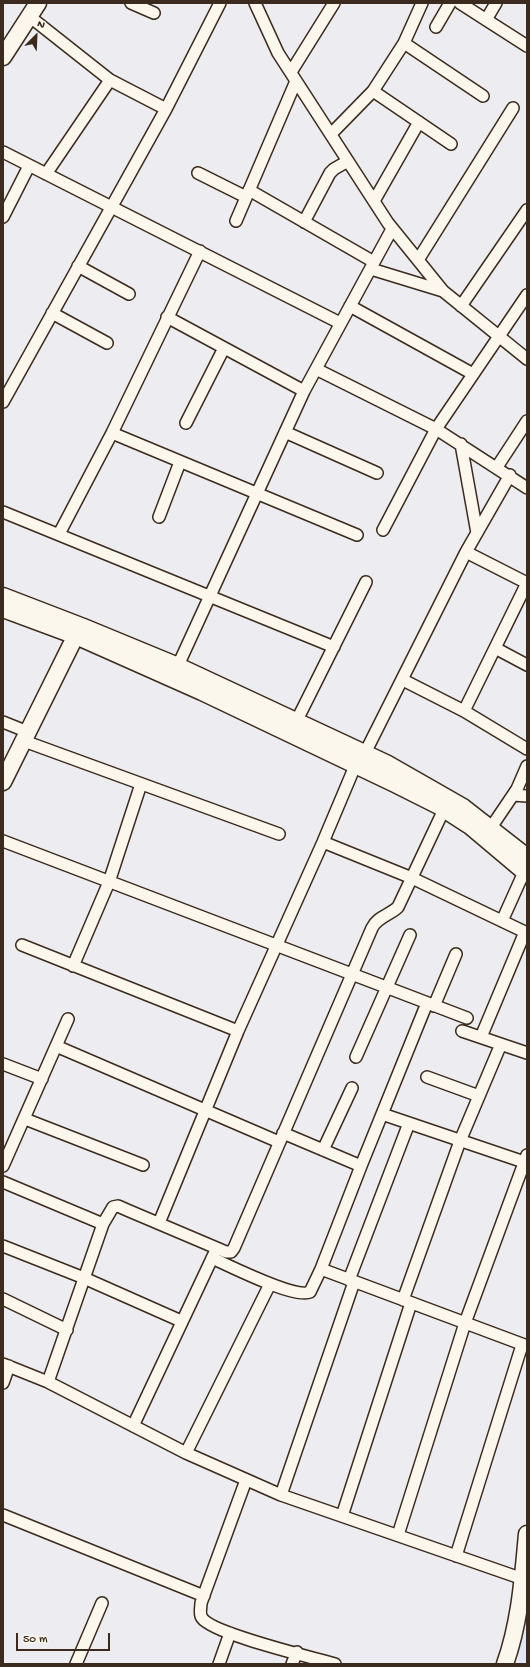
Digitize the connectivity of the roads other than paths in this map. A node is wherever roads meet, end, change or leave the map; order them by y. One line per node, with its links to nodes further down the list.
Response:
1 (131, 3): 10 (street)
2 (220, 3): 21 (street)
3 (255, 3): 16 (street)
4 (334, 3): 16 (street)
5 (422, 3): 13 (street)
6 (450, 3): 12 (street)
7 (460, 3): 11 (street)
8 (496, 3): 11 (street)
9 (33, 10): 15 (street); 17 (street)
10 (154, 13)
11 (486, 20): 14 (street)
12 (436, 27)
13 (404, 43): 18 (street); 19 (street)
14 (527, 46)
15 (4, 55)
16 (293, 77): 23 (street); 30 (street)
17 (110, 80): 21 (street); 29 (street)
18 (373, 91): 22 (street); 23 (street)
19 (483, 96)
20 (513, 108): 39 (street)
21 (166, 109): 32 (street)
22 (420, 122): 24 (street); 31 (street)
23 (331, 134): 26 (street)
24 (451, 144)
25 (3, 152): 27 (street)
26 (348, 161): 31 (street); 36 (street)
27 (29, 166): 29 (street); 34 (street)
28 (198, 173): 30 (street)
29 (46, 174): 32 (street)
30 (248, 194): 35 (street); 36 (street)
31 (374, 201): 37 (street)
32 (112, 206): 38 (street); 40 (street)
33 (527, 210): 46 (street)
34 (3, 217)
35 (236, 221)
36 (304, 222): 41 (street)
37 (392, 229): 39 (street); 41 (street)
38 (200, 251): 48 (street); 49 (street)
39 (418, 260): 42 (street)
40 (78, 266): 43 (street); 47 (street)
41 (372, 266): 42 (street); 45 (street)
42 (443, 291): 46 (street)
43 (129, 294)
44 (527, 295): 50 (street)
45 (350, 306): 49 (street); 55 (street)
46 (461, 306): 50 (street)
47 (52, 313): 51 (street); 57 (street)
48 (167, 317): 52 (street); 62 (street)
49 (340, 323): 54 (street)
50 (498, 336): 53 (street); 55 (street)
51 (107, 343)
52 (224, 348): 56 (street); 59 (street)
53 (527, 359)
54 (316, 369): 56 (street); 60 (street)
55 (472, 374): 60 (street)
56 (304, 391): 61 (street)
57 (3, 402)
58 (527, 421): 65 (street)
59 (186, 423)
60 (436, 429): 63 (street); 72 (street)
61 (285, 432): 66 (street); 69 (street)
62 (112, 433): 64 (street); 74 (street)
63 (461, 444): 65 (street); 73 (street)
64 (180, 462): 69 (street); 71 (street)
65 (496, 467): 67 (street)
66 (377, 473)
67 (510, 476): 68 (street); 73 (street)
68 (527, 488)
69 (257, 494): 75 (street); 80 (street)
70 (3, 512): 74 (street)
71 (158, 517)
72 (382, 530)
73 (477, 533): 76 (street)
74 (59, 534): 80 (street)
75 (357, 536)
76 (466, 552): 78 (street); 87 (street)
77 (366, 582): 83 (street)
78 (527, 583): 84 (street)
79 (3, 596): 82 (street)
80 (210, 596): 83 (street); 86 (street)
81 (3, 609): 82 (street)
82 (78, 631): 86 (street); 91 (street)
83 (334, 647): 90 (street)
84 (495, 648): 85 (street); 88 (street)
85 (527, 665)
86 (175, 672): 90 (street)
87 (403, 680): 88 (street); 93 (street)
88 (464, 711): 92 (street)
89 (3, 722): 91 (street)
90 (293, 727): 93 (street)
91 (26, 736): 95 (street); 96 (street)
92 (527, 749)
93 (361, 756): 99 (street); 103 (street)
94 (527, 766): 97 (street)
95 (3, 782)
96 (141, 784): 101 (street); 106 (street)
97 (513, 795): 98 (street); 100 (street)
98 (527, 796)
99 (446, 804): 100 (street); 104 (street); 105 (street)
100 (490, 829): 104 (street)
101 (279, 834)
102 (3, 841): 106 (street)
103 (323, 842): 105 (street); 111 (street)
104 (524, 863): 107 (street)
105 (412, 878): 107 (street); 114 (street)
106 (109, 882): 111 (street); 113 (street)
107 (502, 921): 108 (street)
108 (526, 933): 121 (street)
109 (410, 935): 115 (street)
110 (22, 945): 113 (street)
111 (275, 945): 114 (street); 119 (street)
112 (456, 954): 116 (street)
113 (73, 966): 119 (street)
114 (353, 975): 115 (street); 135 (street)
115 (388, 988): 116 (street); 125 (street)
116 (431, 1005): 117 (street); 132 (street)
117 (467, 1018)
118 (68, 1019): 123 (street)
119 (238, 1031): 131 (street)
120 (462, 1031): 121 (street)
121 (481, 1037): 122 (street)
122 (501, 1044): 124 (street); 130 (street)
123 (56, 1046): 128 (street); 131 (street)
124 (527, 1053)
125 (356, 1057)
126 (3, 1064): 128 (street)
127 (427, 1077): 130 (street)
128 (42, 1079): 133 (street)
129 (352, 1088): 137 (street)
130 (479, 1096): 136 (street)
131 (205, 1109): 135 (street); 143 (street)
132 (382, 1114): 134 (street); 141 (street)
133 (25, 1119): 139 (street); 140 (street)
134 (409, 1123): 136 (street); 149 (street)
135 (281, 1137): 137 (street); 146 (street)
136 (460, 1141): 138 (street); 152 (street)
137 (323, 1150): 141 (street)
138 (526, 1160): 154 (street)
139 (143, 1165)
140 (3, 1166)
141 (361, 1166): 147 (street)
142 (3, 1182): 144 (street)
143 (159, 1223): 144 (street); 146 (street)
144 (103, 1224): 148 (street)
145 (3, 1246): 148 (street)
146 (214, 1253): 150 (street); 153 (street)
147 (321, 1269): 149 (street); 150 (street)
148 (84, 1278): 153 (street); 155 (street)
149 (351, 1281): 152 (street); 163 (street)
150 (270, 1284): 161 (street)
151 (3, 1299): 155 (street)
152 (407, 1302): 154 (street); 165 (street)
153 (182, 1322): 160 (street)
154 (466, 1323): 156 (street); 167 (street)
155 (66, 1330): 158 (street)
156 (525, 1345): 168 (street)
157 (6, 1365): 158 (street); 159 (street)
158 (48, 1382): 160 (street)
159 (3, 1383)
160 (133, 1426): 161 (street)
161 (186, 1453): 162 (street)
162 (246, 1480): 163 (street); 170 (street)
163 (281, 1495): 165 (street)
164 (3, 1515): 170 (street)
165 (342, 1516): 167 (street)
166 (527, 1534): 169 (street)
167 (398, 1536): 168 (street)
168 (456, 1556): 169 (street)
169 (523, 1579): 178 (street)
170 (204, 1596): 172 (street)
171 (102, 1603): 174 (street)
172 (230, 1634): 173 (street); 175 (street)
173 (297, 1652): 176 (street); 177 (street)
174 (76, 1664)
175 (219, 1664)
176 (292, 1664)
177 (334, 1664)
178 (505, 1664)

